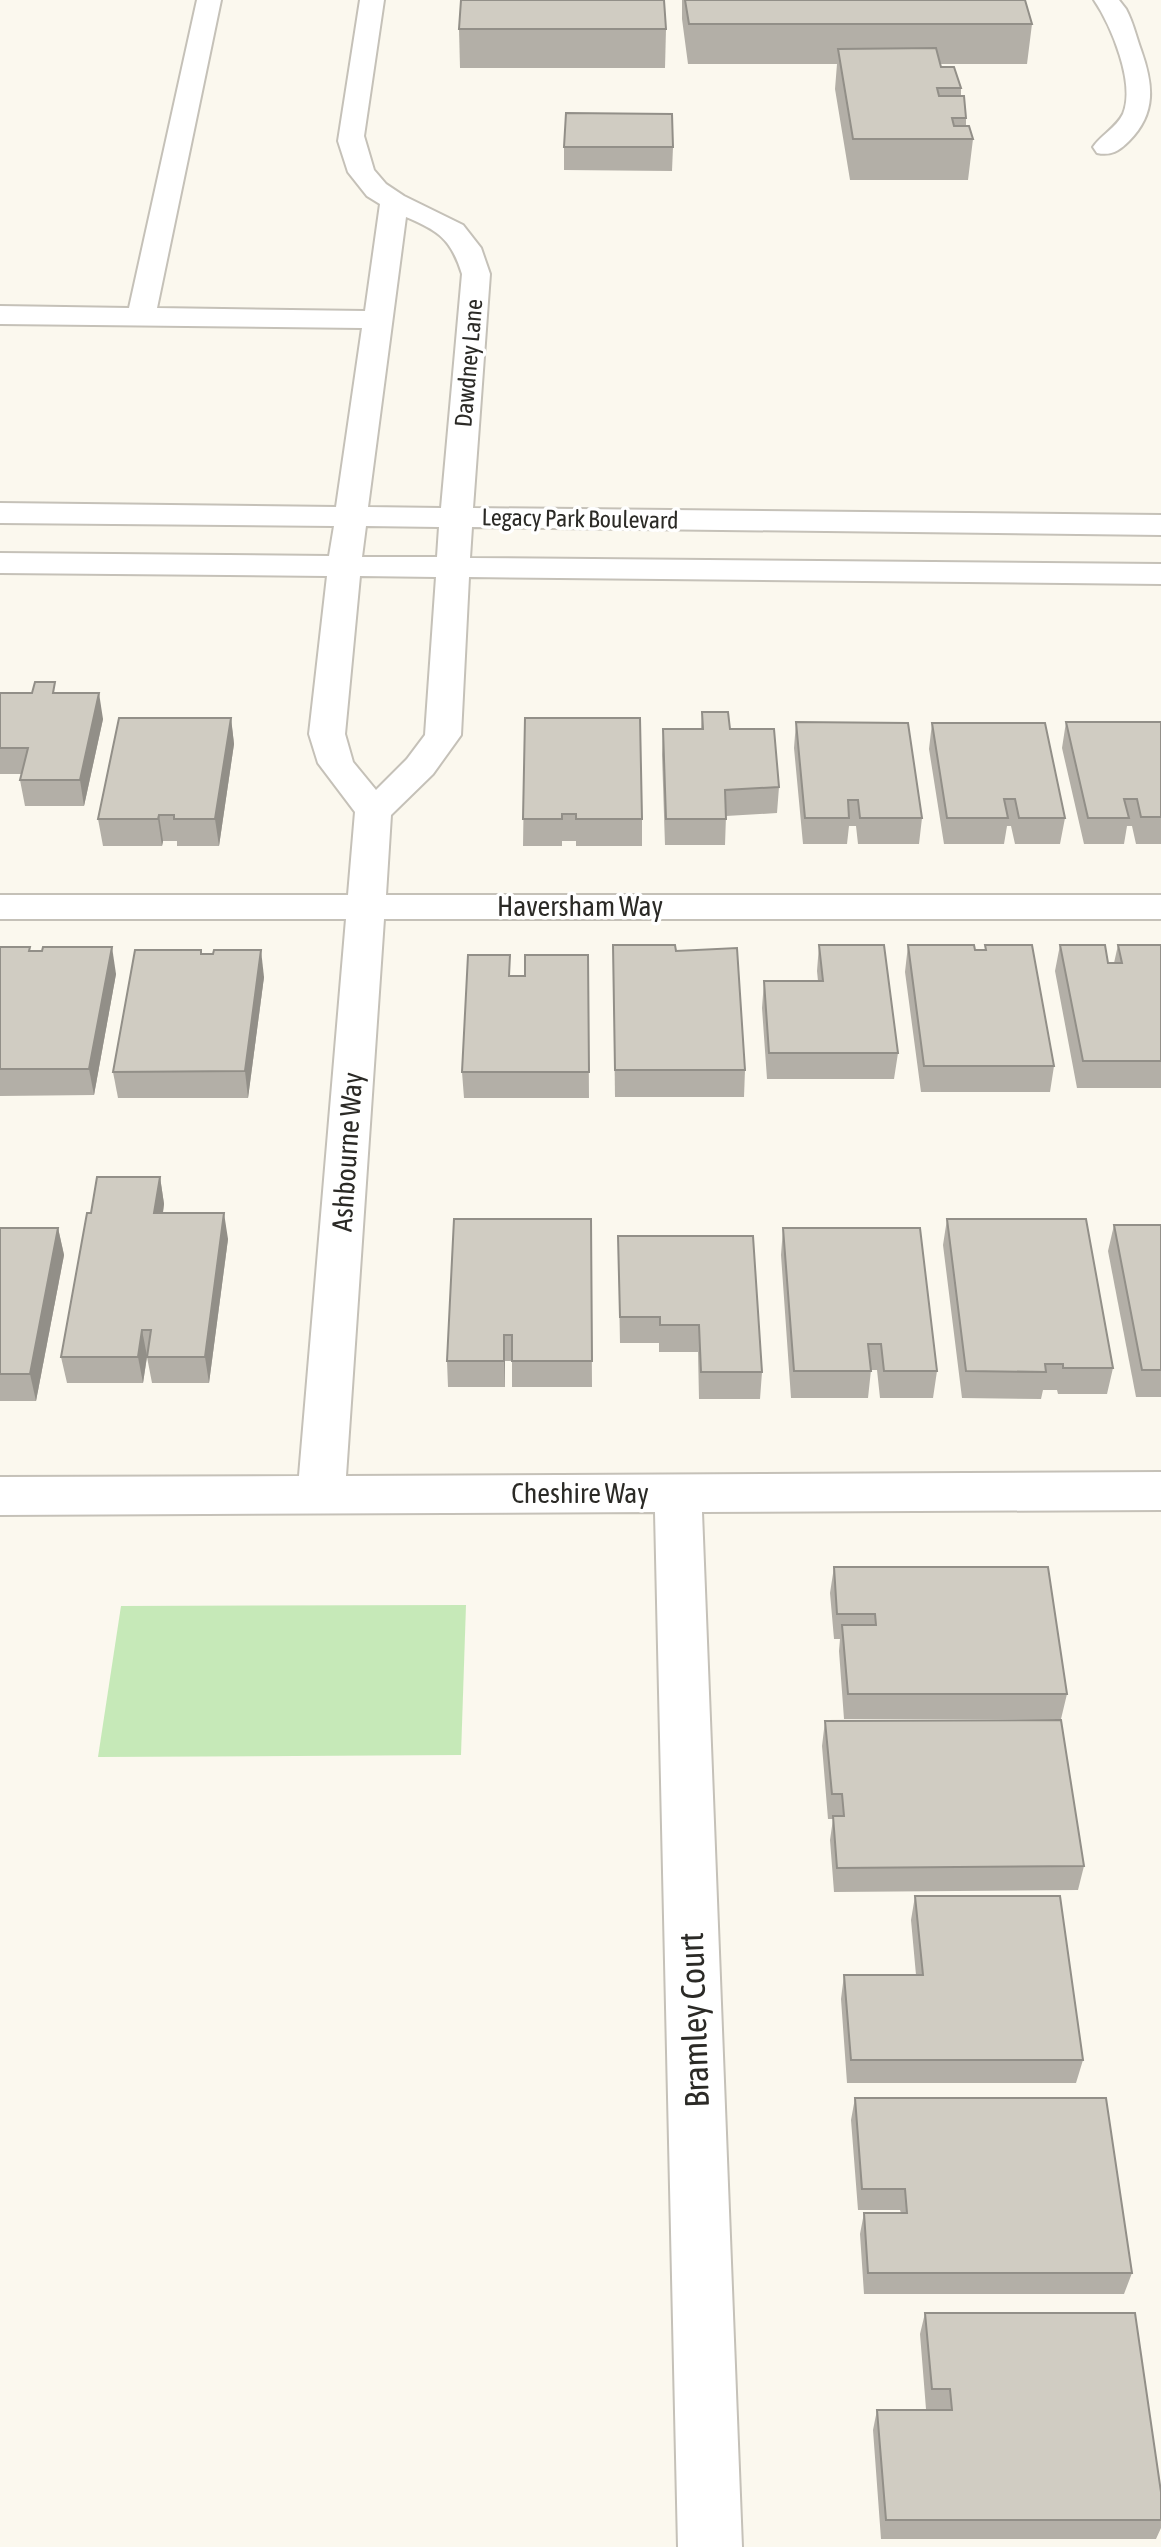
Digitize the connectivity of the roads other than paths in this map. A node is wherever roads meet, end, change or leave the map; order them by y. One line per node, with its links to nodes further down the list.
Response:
1 (209, 0): 7 (street)
2 (372, 0): 5 (street, Dawdney Lane)
3 (1106, 0): 4 (street)
4 (1106, 147)
5 (394, 204): 8 (street); 11 (street, Dawdney Lane)
6 (0, 315): 7 (street)
7 (141, 317): 8 (street)
8 (378, 320): 10 (street)
9 (0, 513): 10 (street, Legacy Park Boulevard)
10 (350, 517): 11 (street, Legacy Park Boulevard); 14 (street)
11 (456, 518): 12 (street, Legacy Park Boulevard); 15 (street, Dawdney Lane)
12 (1161, 525)
13 (0, 563): 14 (street, Legacy Park Boulevard)
14 (344, 567): 15 (street, Legacy Park Boulevard); 17 (street)
15 (453, 568): 16 (street, Legacy Park Boulevard); 17 (street)
16 (1161, 574)
17 (373, 811): 18 (street, Ashbourne Way)
18 (366, 906): 19 (street, Haversham Way); 20 (street, Haversham Way); 22 (street, Ashbourne Way)
19 (0, 907)
20 (1161, 907)
21 (1161, 1491): 23 (street, Cheshire Way)
22 (321, 1493): 23 (street, Cheshire Way); 24 (street, Cheshire Way)
23 (678, 1494): 25 (street, Bramley Court)
24 (0, 1496)
25 (710, 2547)

